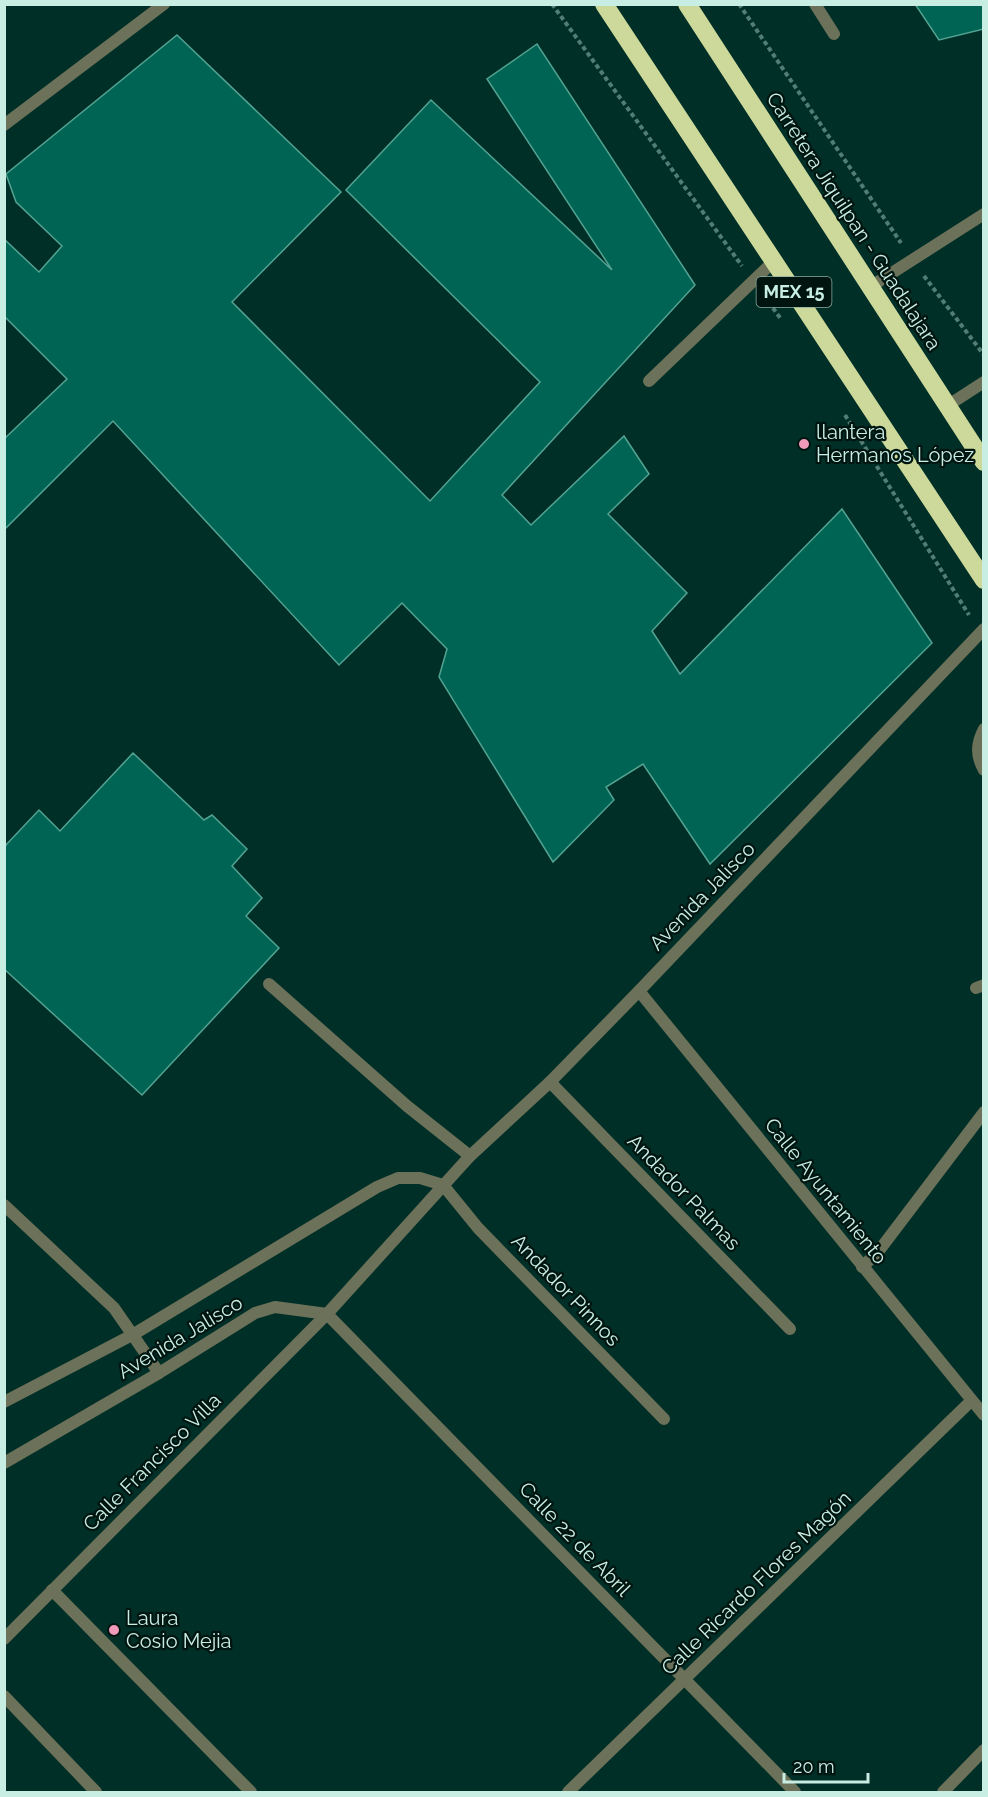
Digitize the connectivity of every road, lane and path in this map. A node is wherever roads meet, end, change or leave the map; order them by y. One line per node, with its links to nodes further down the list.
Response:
1 (552, 4): 12 (path)
2 (604, 4): 11 (highway, MEX 15)
3 (687, 4): 13 (highway, Carretera Jiquilpan - Guadalajara / MEX 15)
4 (740, 4): 10 (path)
5 (815, 4): 7 (street)
6 (164, 5): 8 (street)
7 (834, 34)
8 (4, 125)
9 (984, 214): 10 (street)
10 (912, 259): 13 (street); 15 (path)
11 (774, 261): 12 (street); 21 (highway, MEX 15)
12 (753, 280): 14 (path); 16 (street)
13 (870, 287): 18 (highway, Carretera Jiquilpan - Guadalajara / MEX 15)
14 (786, 326)
15 (984, 355)
16 (649, 381)
17 (984, 382): 18 (street)
18 (947, 406): 20 (highway, Carretera Jiquilpan - Guadalajara / MEX 15)
19 (843, 413): 22 (path)
20 (984, 462)
21 (984, 580)
22 (982, 631): 26 (street, Avenida Jalisco)
23 (984, 729): 24 (street)
24 (984, 771)
25 (269, 984): 29 (street)
26 (639, 991): 27 (street, Avenida Jalisco); 32 (street, Calle Ayuntamiento)
27 (550, 1082): 29 (street, Avenida Jalisco); 34 (street, Andador Palmas)
28 (984, 1112): 32 (street)
29 (470, 1156): 30 (street, Avenida Jalisco)
30 (443, 1185): 33 (street, Avenida Jalisco); 35 (street, Avenida Jalisco); 40 (street, Andador Pinnos)
31 (4, 1205): 35 (street)
32 (862, 1267): 37 (street, Calle Ayuntamiento)
33 (327, 1314): 36 (street, Avenida Jalisco); 42 (street, Calle Francisco Villa); 44 (street, Calle 22 de Abril)
34 (790, 1329)
35 (134, 1334): 36 (street); 38 (street, Avenida Jalisco)
36 (159, 1373): 41 (street, Avenida Jalisco)
37 (971, 1401): 39 (street, Calle Ayuntamiento); 44 (street, Calle Ricardo Flores Magón)
38 (4, 1402)
39 (984, 1415)
40 (664, 1419)
41 (4, 1462)
42 (52, 1590): 43 (street, Calle Francisco Villa); 48 (street)
43 (4, 1639)
44 (685, 1680): 49 (street, Calle Ricardo Flores Magón); 50 (street, Calle 22 de Abril)
45 (4, 1696): 47 (street)
46 (984, 1750): 51 (street)
47 (96, 1792)
48 (250, 1792)
49 (568, 1792)
50 (795, 1792)
51 (943, 1792)

